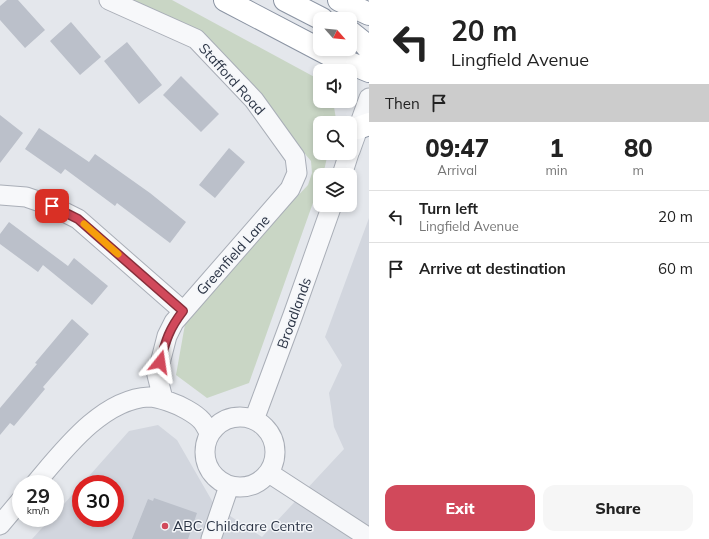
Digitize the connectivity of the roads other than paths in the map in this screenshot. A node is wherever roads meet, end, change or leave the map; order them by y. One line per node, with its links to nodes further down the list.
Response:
1 (109, 0): 13 (street, Stafford Road)
2 (225, 0): 9 (highway)
3 (285, 0): 5 (highway)
4 (339, 0): 6 (highway)
5 (313, 14)
6 (369, 14)
7 (357, 38): 8 (highway)
8 (369, 49)
9 (369, 71)
10 (369, 98): 11 (street)
11 (363, 126): 12 (street)
12 (357, 138)
13 (295, 157): 16 (street, Greenfield Lane)
14 (0, 195): 16 (street)
15 (330, 212): 18 (street, Broadlands)
16 (183, 311): 17 (street, Greenfield Lane)
17 (163, 399): 19 (street); 21 (street)
18 (254, 420): 19 (street); 20 (street)
19 (210, 434): 22 (street)
20 (269, 473): 22 (street); 25 (street)
21 (43, 475)
22 (229, 486): 26 (street)
23 (12, 511): 24 (street)
24 (0, 525)
25 (369, 538)
26 (211, 539)

